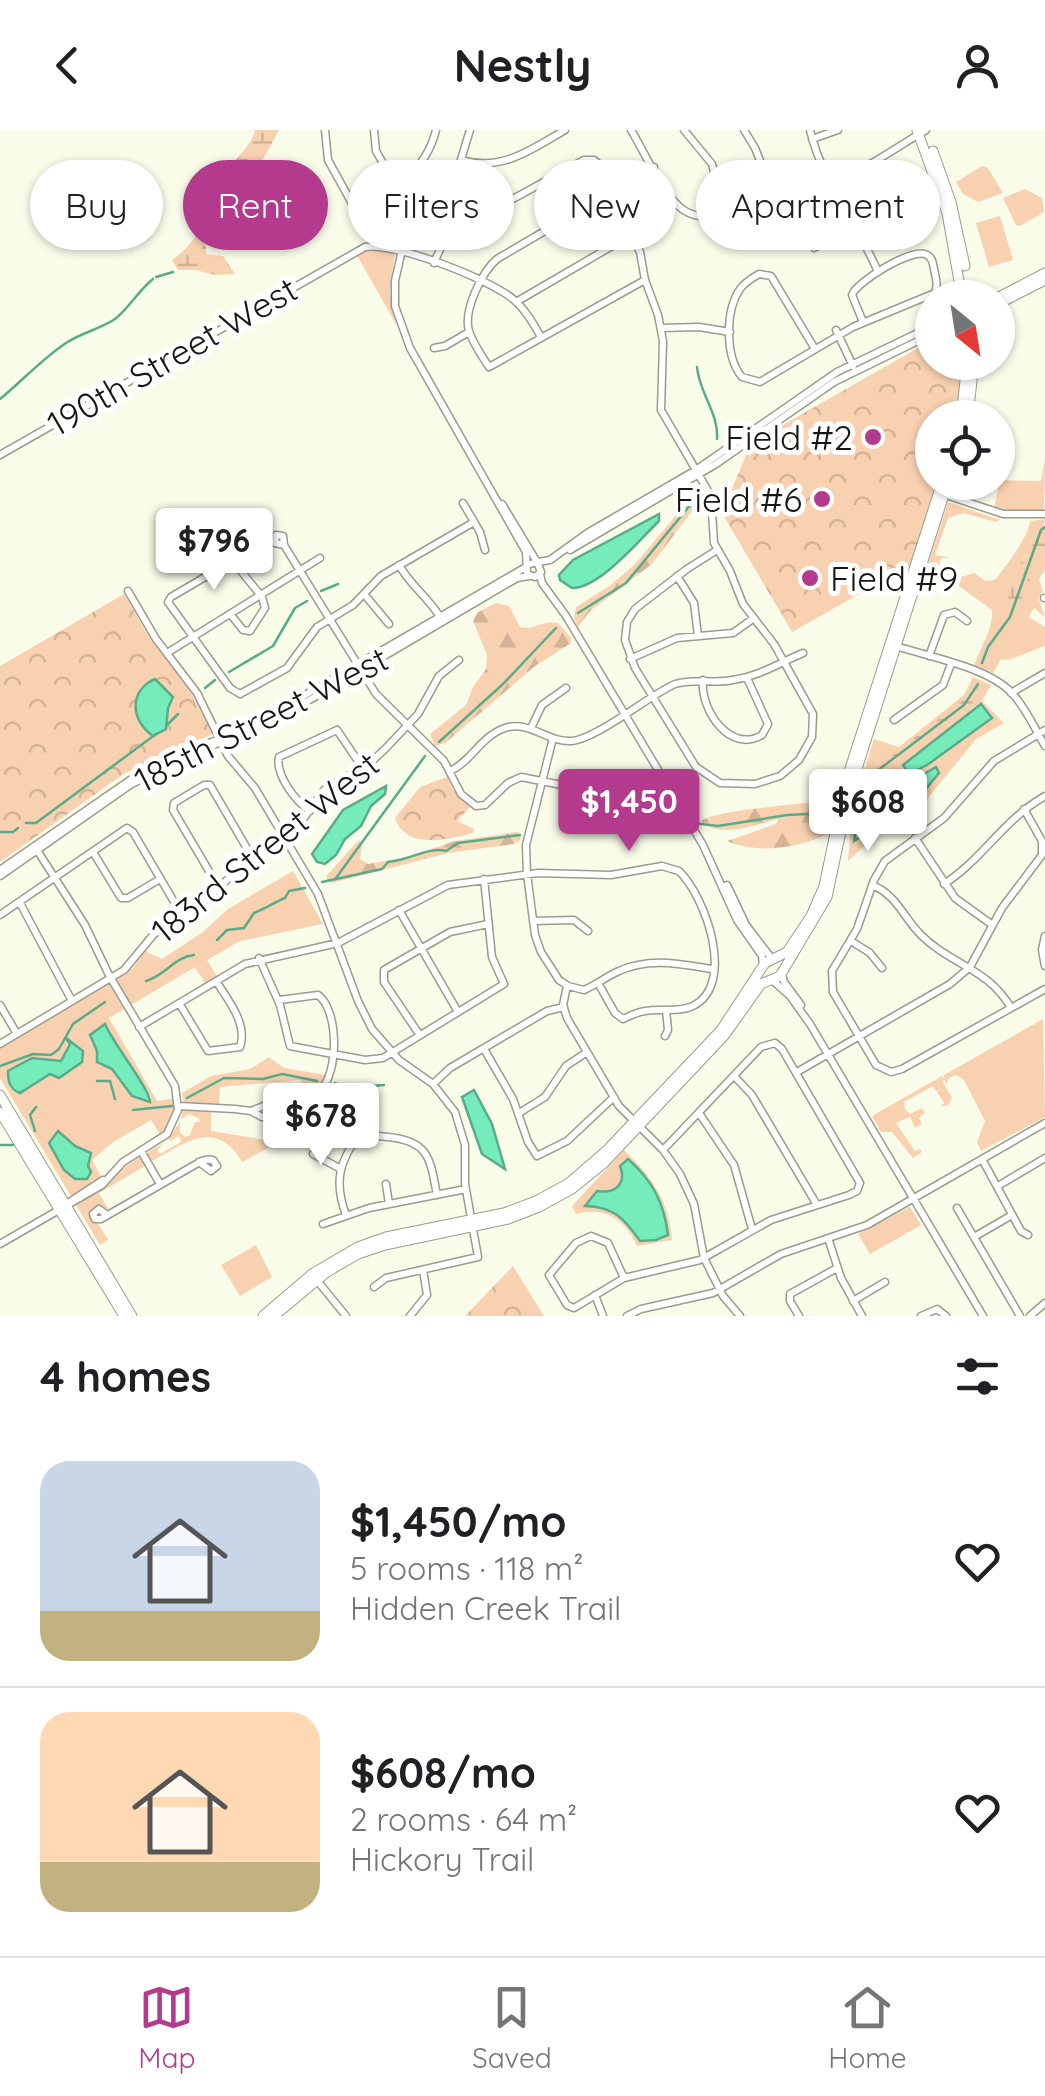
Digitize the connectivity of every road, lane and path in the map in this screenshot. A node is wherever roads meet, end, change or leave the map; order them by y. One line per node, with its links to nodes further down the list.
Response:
1 (325, 130): 22 (street)
2 (374, 130): 12 (street)
3 (436, 130): 13 (street)
4 (470, 130): 14 (street)
5 (565, 130): 15 (street)
6 (684, 130): 17 (street)
7 (744, 130): 18 (street)
8 (838, 130): 11 (street)
9 (632, 131): 16 (street)
10 (922, 131): 20 (street); 32 (main road)
11 (811, 134): 19 (street)
12 (381, 160)
13 (424, 160)
14 (462, 160)
15 (510, 160)
16 (650, 160)
17 (708, 160)
18 (760, 160)
19 (821, 160)
20 (870, 160)
21 (534, 187): 29 (street)
22 (348, 194)
23 (534, 237): 33 (street)
24 (360, 250): 49 (street, 190th Street West)
25 (402, 250): 29 (street); 51 (street)
26 (605, 250): 36 (street)
27 (639, 250): 34 (street)
28 (867, 250): 30 (street)
29 (434, 263): 33 (street)
30 (878, 272): 37 (street); 37 (street)
31 (1045, 276): 35 (main road)
32 (963, 280)
33 (481, 282): 36 (street); 39 (street)
34 (647, 283): 38 (street); 43 (street)
35 (1015, 292)
36 (516, 302): 43 (street)
37 (863, 322): 41 (street)
38 (661, 328): 40 (street); 50 (street)
39 (469, 332): 43 (street); 45 (street)
40 (730, 332): 46 (street); 46 (street)
41 (837, 332): 46 (street); 47 (street)
42 (915, 334): 47 (street)
43 (541, 337)
44 (915, 342): 48 (street)
45 (434, 348)
46 (814, 350)
47 (852, 363): 48 (street); 50 (street)
48 (834, 382): 50 (street)
49 (0, 455)
50 (697, 472): 60 (street); 63 (street); 67 (street)
51 (492, 491): 63 (street); 66 (street)
52 (939, 500): 81 (main road)
53 (971, 500): 55 (street)
54 (463, 503): 56 (street)
55 (1045, 514)
56 (474, 522): 59 (street); 64 (street)
57 (220, 538): 62 (street)
58 (284, 545): 65 (street)
59 (484, 550)
60 (718, 550): 68 (street); 75 (street)
61 (320, 558): 65 (street)
62 (234, 560): 71 (street); 80 (street)
63 (538, 562): 66 (street); 67 (street)
64 (399, 565): 70 (street); 73 (street)
65 (300, 571): 71 (street); 74 (street)
66 (528, 571): 67 (street); 73 (street, 185th Street West); 78 (street); 89 (street, 185th Street West)
67 (541, 573): 78 (street)
68 (677, 576): 79 (street); 85 (street)
69 (128, 591): 82 (street)
70 (364, 594): 74 (street); 77 (street)
71 (262, 597): 72 (street); 72 (street)
72 (230, 615): 80 (street)
73 (440, 617): 89 (street, 185th Street West)
74 (330, 618): 80 (street); 89 (street)
75 (754, 618): 79 (street); 87 (street)
76 (967, 621): 84 (street)
77 (388, 624)
78 (570, 625): 96 (street)
79 (698, 636): 85 (street)
80 (193, 638): 82 (street)
81 (893, 645): 84 (street); 138 (main road); 144 (main road)
82 (167, 652): 102 (street)
83 (803, 653): 87 (street)
84 (928, 656): 88 (street)
85 (630, 659): 95 (street)
86 (459, 660): 98 (street, 183rd Street West)
87 (784, 662): 91 (street); 95 (street)
88 (950, 664): 94 (street); 97 (street)
89 (359, 668): 98 (street); 102 (street, 185th Street West)
90 (1045, 673): 94 (street)
91 (746, 678): 92 (street); 92 (street)
92 (704, 680): 95 (street)
93 (566, 688): 99 (street)
94 (1011, 692): 100 (street)
95 (652, 696): 96 (street)
96 (626, 713): 101 (street); 113 (street)
97 (894, 720)
98 (408, 726): 104 (street, 183rd Street West); 105 (street)
99 (531, 728): 101 (street); 105 (street)
100 (1041, 732): 103 (street); 112 (street)
101 (553, 738): 107 (street)
102 (220, 740): 111 (street); 114 (street, 185th Street West)
103 (1045, 746)
104 (362, 767): 110 (street, 183rd Street West); 110 (street)
105 (450, 771): 107 (street)
106 (621, 779): 107 (street)
107 (542, 781): 118 (street)
108 (1045, 796): 109 (street)
109 (1024, 809): 122 (street); 131 (street)
110 (310, 811): 111 (street, 183rd Street West)
111 (285, 838): 116 (street, 183rd Street West); 135 (street)
112 (916, 838): 122 (street); 123 (street)
113 (703, 845): 138 (street); 139 (street)
114 (36, 848): 117 (street, 185th Street West); 119 (street)
115 (93, 852): 119 (street); 120 (street); 120 (street)
116 (252, 858): 124 (street, 183rd Street West); 124 (street)
117 (0, 873)
118 (526, 874): 121 (street); 129 (street); 143 (street)
119 (56, 877): 125 (street); 145 (street)
120 (160, 879): 128 (street)
121 (484, 879): 126 (street); 130 (street)
122 (944, 884): 131 (street)
123 (872, 886): 134 (street); 141 (street)
124 (219, 888): 128 (street, 183rd Street West)
125 (20, 903): 127 (street); 151 (street)
126 (399, 910): 135 (street); 136 (street)
127 (0, 914)
128 (182, 917): 145 (street, 183rd Street West)
129 (533, 921): 132 (street); 148 (street)
130 (488, 924): 136 (street); 157 (street)
131 (992, 924): 141 (street)
132 (588, 931)
133 (1045, 936): 140 (street)
134 (851, 941): 142 (street); 162 (street)
135 (338, 943): 137 (street); 166 (street)
136 (421, 948): 157 (street); 160 (street)
137 (259, 958): 146 (street); 150 (street)
138 (774, 960): 139 (main road); 144 (main road)
139 (763, 966): 144 (main road); 182 (main road)
140 (1045, 966)
141 (970, 967): 155 (street); 162 (street)
142 (882, 968)
143 (712, 969): 147 (street); 156 (street)
144 (777, 977): 168 (street); 182 (main road)
145 (110, 978): 151 (street, 183rd Street West); 158 (street)
146 (216, 980): 152 (street); 152 (street)
147 (598, 983): 148 (street); 156 (street)
148 (568, 986): 154 (street)
149 (1045, 988): 155 (street)
150 (279, 1000): 167 (street); 167 (street)
151 (72, 1001): 159 (street, 183rd Street West)
152 (179, 1003): 158 (street)
153 (0, 1004): 159 (street)
154 (564, 1007): 164 (street); 165 (street)
155 (1011, 1008): 162 (street)
156 (666, 1010): 161 (street)
157 (458, 1012): 160 (street)
158 (139, 1026): 175 (street)
159 (17, 1034): 163 (street, 183rd Street West)
160 (419, 1034): 166 (street)
161 (665, 1036)
162 (859, 1036): 168 (street)
163 (0, 1044)
164 (484, 1049): 171 (street); 179 (street)
165 (587, 1052): 174 (street); 179 (street)
166 (391, 1053): 167 (street); 171 (street)
167 (332, 1054): 172 (street)
168 (828, 1054): 169 (street); 196 (street)
169 (797, 1072): 170 (street); 199 (street)
170 (734, 1076): 180 (street); 199 (street)
171 (434, 1084): 194 (street)
172 (323, 1087): 176 (street); 183 (street)
173 (0, 1095): 198 (main road)
174 (614, 1097): 179 (street); 182 (street)
175 (179, 1106): 177 (street); 185 (street)
176 (284, 1109): 177 (street); 177 (street)
177 (251, 1111)
178 (0, 1112): 198 (main road)
179 (519, 1113)
180 (699, 1113): 184 (street); 206 (street)
181 (1045, 1123): 188 (street)
182 (637, 1124): 184 (street); 204 (main road)
183 (361, 1131): 190 (street); 195 (street)
184 (663, 1150): 211 (street)
185 (141, 1151): 191 (street); 198 (street)
186 (313, 1154): 190 (street)
187 (1045, 1158): 193 (street)
188 (982, 1159): 193 (street); 196 (street)
189 (200, 1162): 191 (street)
190 (339, 1168): 203 (street)
191 (160, 1184): 202 (street)
192 (386, 1184): 197 (street)
193 (998, 1186): 201 (street)
194 (466, 1189): 195 (street); 204 (street)
195 (437, 1194): 197 (street)
196 (913, 1198): 209 (street); 235 (street)
197 (389, 1204): 203 (street)
198 (66, 1206): 210 (street); 222 (main road); 223 (main road)
199 (817, 1206): 206 (street)
200 (957, 1208): 208 (street)
201 (1012, 1214): 207 (street); 208 (street)
202 (107, 1215)
203 (346, 1215): 205 (street)
204 (472, 1223): 213 (street); 214 (main road)
205 (323, 1224)
206 (752, 1229): 211 (street)
207 (1028, 1235)
208 (974, 1237): 236 (street)
209 (828, 1238): 212 (street); 218 (street)
210 (0, 1242)
211 (704, 1258): 215 (street); 218 (street)
212 (837, 1268): 220 (street); 231 (street)
213 (423, 1270): 217 (street); 227 (street)
214 (314, 1277): 224 (main road); 225 (main road); 226 (street)
215 (624, 1278): 219 (street); 219 (street)
216 (885, 1282): 220 (street)
217 (374, 1287)
218 (719, 1290): 229 (street); 230 (street)
219 (595, 1295): 228 (street)
220 (853, 1301): 232 (street)
221 (1045, 1303): 237 (street)
222 (124, 1316)
223 (132, 1316)
224 (262, 1316)
225 (274, 1316)
226 (346, 1316)
227 (410, 1316)
228 (603, 1316)
229 (627, 1316)
230 (740, 1316)
231 (799, 1316)
232 (862, 1316)
233 (921, 1316): 234 (street)
234 (946, 1316)
235 (983, 1316)
236 (1020, 1316)
237 (1030, 1316)

